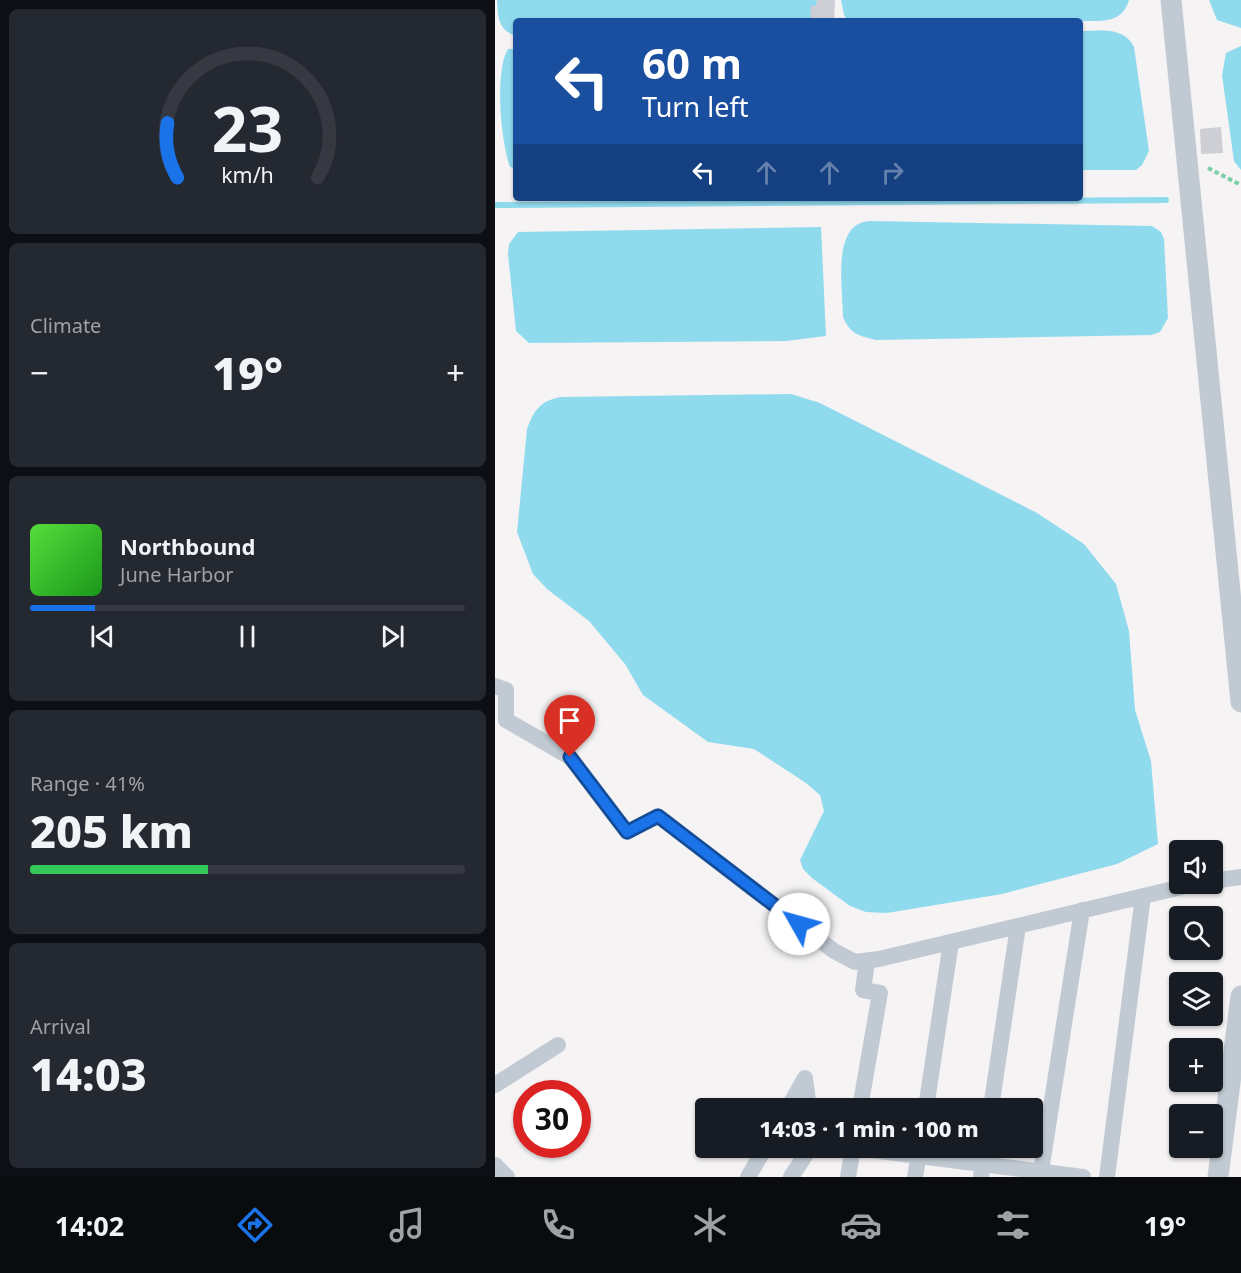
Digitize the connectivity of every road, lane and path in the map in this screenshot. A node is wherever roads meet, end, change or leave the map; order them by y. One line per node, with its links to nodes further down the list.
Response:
1 (1171, 0): 2 (street)
2 (1186, 157): 3 (path); 5 (street)
3 (1241, 185)
4 (495, 686): 13 (street)
5 (1241, 702)
6 (1241, 877): 7 (street)
7 (1223, 879)
8 (1169, 890): 9 (street)
9 (1143, 896): 10 (street); 36 (street)
10 (1082, 910): 11 (street); 29 (street)
11 (1018, 926): 12 (street); 21 (street)
12 (951, 942): 13 (street); 20 (street)
13 (867, 962): 19 (street)
14 (1241, 996): 37 (street)
15 (558, 1044): 16 (street)
16 (495, 1085)
17 (794, 1098): 18 (street)
18 (808, 1098)
19 (862, 1098)
20 (927, 1098)
21 (992, 1098)
22 (759, 1158): 31 (street)
23 (803, 1158): 32 (street)
24 (853, 1158): 33 (street)
25 (918, 1158): 34 (street)
26 (956, 1158): 27 (street)
27 (983, 1163): 29 (street)
28 (495, 1165): 30 (street)
29 (1041, 1174): 35 (street)
30 (507, 1177)
31 (747, 1177)
32 (791, 1177)
33 (848, 1177)
34 (915, 1177)
35 (1083, 1177)
36 (1107, 1177)
37 (1218, 1177)

